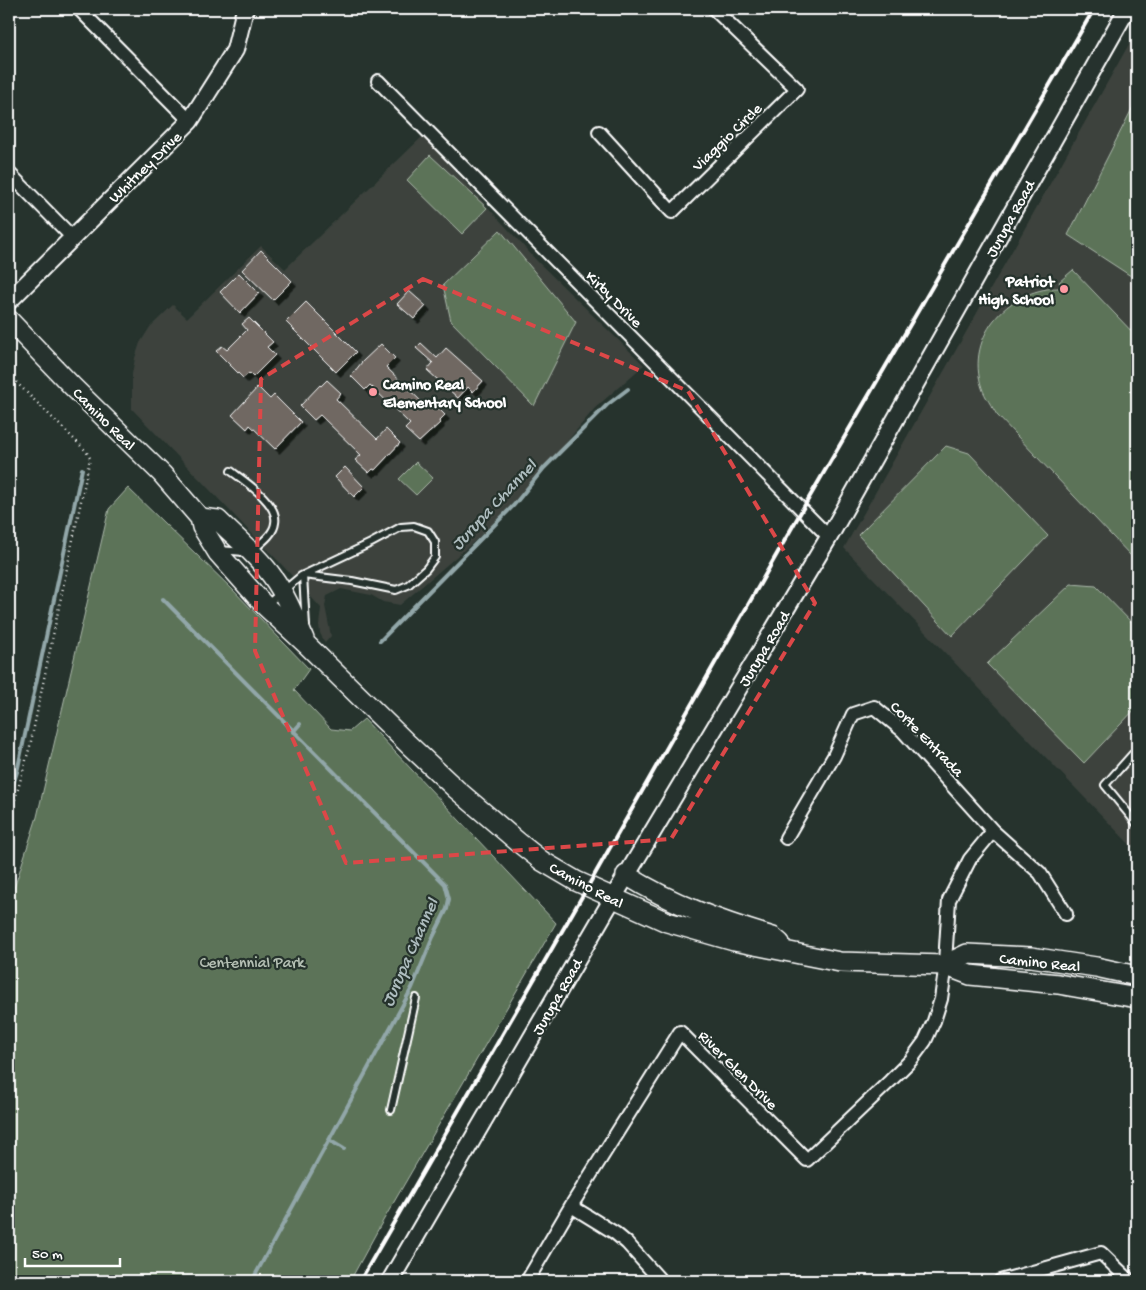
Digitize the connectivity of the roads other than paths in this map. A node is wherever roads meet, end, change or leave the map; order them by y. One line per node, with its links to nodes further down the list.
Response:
1 (79, 9): 6 (street)
2 (245, 9): 6 (street, Whitney Drive)
3 (714, 9): 7 (street, Viaggio Circle)
4 (1126, 9): 14 (street, Jurupa Road)
5 (378, 81): 14 (street, Kirby Drive)
6 (190, 121): 9 (street, Whitney Drive)
7 (599, 132)
8 (9, 174): 9 (street)
9 (72, 237): 10 (street, Whitney Drive)
10 (9, 301)
11 (9, 320): 13 (main road, Camino Real)
12 (231, 471): 16 (lane)
13 (200, 518): 15 (main road, Camino Real); 16 (main road, Camino Real)
14 (829, 537): 25 (street, Jurupa Road)
15 (216, 549): 16 (lane); 19 (main road, Camino Real)
16 (251, 552): 18 (main road, Camino Real)
17 (303, 575): 17 (lane); 18 (lane); 20 (lane)
18 (282, 592): 19 (lane); 20 (main road, Camino Real)
19 (265, 606): 20 (main road, Camino Real)
20 (307, 645): 26 (main road, Camino Real)
21 (1137, 749): 22 (lane)
22 (1137, 824)
23 (994, 831): 24 (street, Corte Entrada); 27 (street, Corte Entrada); 29 (street)
24 (786, 838)
25 (626, 875): 26 (street, Jurupa Road); 28 (main road)
26 (613, 898): 28 (main road, Camino Real); 35 (street, Jurupa Road)
27 (1066, 914)
28 (795, 954): 29 (main road, Camino Real)
29 (944, 964): 30 (main road, Camino Real); 32 (main road, Camino Real); 34 (street, River Glen Drive)
30 (1137, 976)
31 (416, 998): 33 (lane)
32 (1137, 998)
33 (391, 1110)
34 (571, 1206): 36 (street, River Glen Drive); 37 (street)
35 (390, 1281)
36 (527, 1281)
37 (662, 1281)
38 (1000, 1281): 39 (street)
39 (1130, 1281)

